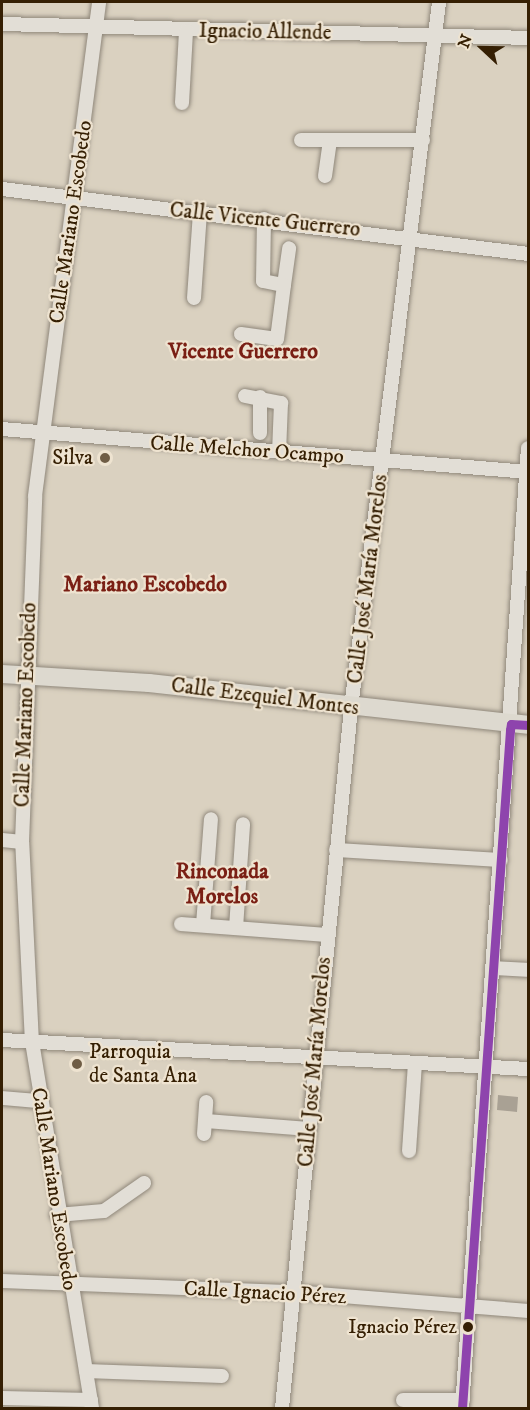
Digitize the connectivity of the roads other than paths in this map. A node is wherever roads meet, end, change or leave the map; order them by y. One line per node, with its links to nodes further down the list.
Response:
1 (99, 2): 4 (street, Calle Mariano Escobedo)
2 (440, 2): 6 (street, Calle José María Morelos)
3 (2, 24): 4 (street, Ignacio Allende)
4 (97, 30): 5 (street, Ignacio Allende); 14 (street, Calle Mariano Escobedo)
5 (186, 31): 6 (street, Ignacio Allende); 8 (street)
6 (436, 34): 7 (street, Ignacio Allende); 11 (street, Calle José María Morelos)
7 (528, 38)
8 (182, 103)
9 (301, 140): 10 (street)
10 (330, 140): 11 (street); 12 (street)
11 (423, 140): 17 (street, Calle José María Morelos)
12 (325, 176)
13 (2, 189): 14 (street, Calle Vicente Guerrero)
14 (74, 200): 15 (street, Calle Vicente Guerrero); 27 (street, Calle Mariano Escobedo)
15 (200, 212): 16 (street, Calle Vicente Guerrero); 21 (street)
16 (264, 219): 17 (street, Calle Vicente Guerrero); 20 (street)
17 (411, 237): 19 (street, Calle Vicente Guerrero); 30 (street, Calle José María Morelos)
18 (289, 248): 20 (street)
19 (528, 254)
20 (284, 285): 22 (street)
21 (194, 298)
22 (241, 334)
23 (245, 396): 24 (street)
24 (260, 397): 26 (street); 29 (street)
25 (2, 429): 27 (street, Calle Melchor Ocampo)
26 (260, 433)
27 (41, 435): 29 (street, Calle Melchor Ocampo); 33 (street, Calle Mariano Escobedo)
28 (528, 448): 31 (street)
29 (279, 452): 30 (street, Calle Melchor Ocampo)
30 (383, 460): 31 (street, Calle Melchor Ocampo); 34 (street, Calle José María Morelos)
31 (528, 472): 35 (street)
32 (2, 674): 33 (main road, Calle Ezequiel Montes)
33 (26, 676): 34 (main road, Calle Ezequiel Montes); 39 (street, Calle Mariano Escobedo)
34 (351, 708): 35 (main road, Calle Ezequiel Montes); 40 (street, Calle José María Morelos)
35 (520, 724): 41 (street)
36 (211, 819): 43 (street)
37 (243, 824): 44 (street)
38 (2, 840): 39 (street)
39 (21, 842): 49 (street, Calle Mariano Escobedo)
40 (336, 850): 41 (street); 45 (street, Calle José María Morelos)
41 (501, 860): 46 (street)
42 (181, 924): 43 (street)
43 (203, 925): 44 (street)
44 (236, 928): 45 (street)
45 (327, 935): 50 (street, Calle José María Morelos)
46 (493, 968): 47 (street); 52 (street)
47 (528, 970)
48 (2, 1040): 49 (street)
49 (32, 1044): 50 (street); 55 (street, Calle Mariano Escobedo)
50 (316, 1055): 51 (street); 57 (street, Calle José María Morelos)
51 (415, 1063): 52 (street); 58 (street)
52 (487, 1067): 53 (street); 64 (street)
53 (528, 1069)
54 (2, 1098): 55 (street)
55 (39, 1101): 60 (street, Calle Mariano Escobedo)
56 (206, 1102): 57 (street)
57 (309, 1129): 63 (street, Calle José María Morelos)
58 (409, 1151)
59 (144, 1183): 60 (street)
60 (57, 1215): 62 (street, Calle Mariano Escobedo)
61 (2, 1281): 62 (street, Calle Ignacio Pérez)
62 (69, 1286): 63 (street, Calle Ignacio Pérez); 66 (street, Calle Mariano Escobedo)
63 (293, 1292): 64 (street, Calle Ignacio Pérez); 72 (street, Calle José María Morelos)
64 (469, 1305): 65 (street, Calle Ignacio Pérez); 71 (street)
65 (528, 1311)
66 (86, 1371): 67 (street); 70 (street, Calle Mariano Escobedo)
67 (222, 1376)
68 (2, 1398): 70 (street)
69 (403, 1400): 71 (street)
70 (92, 1404)
71 (462, 1404)
72 (282, 1408)

